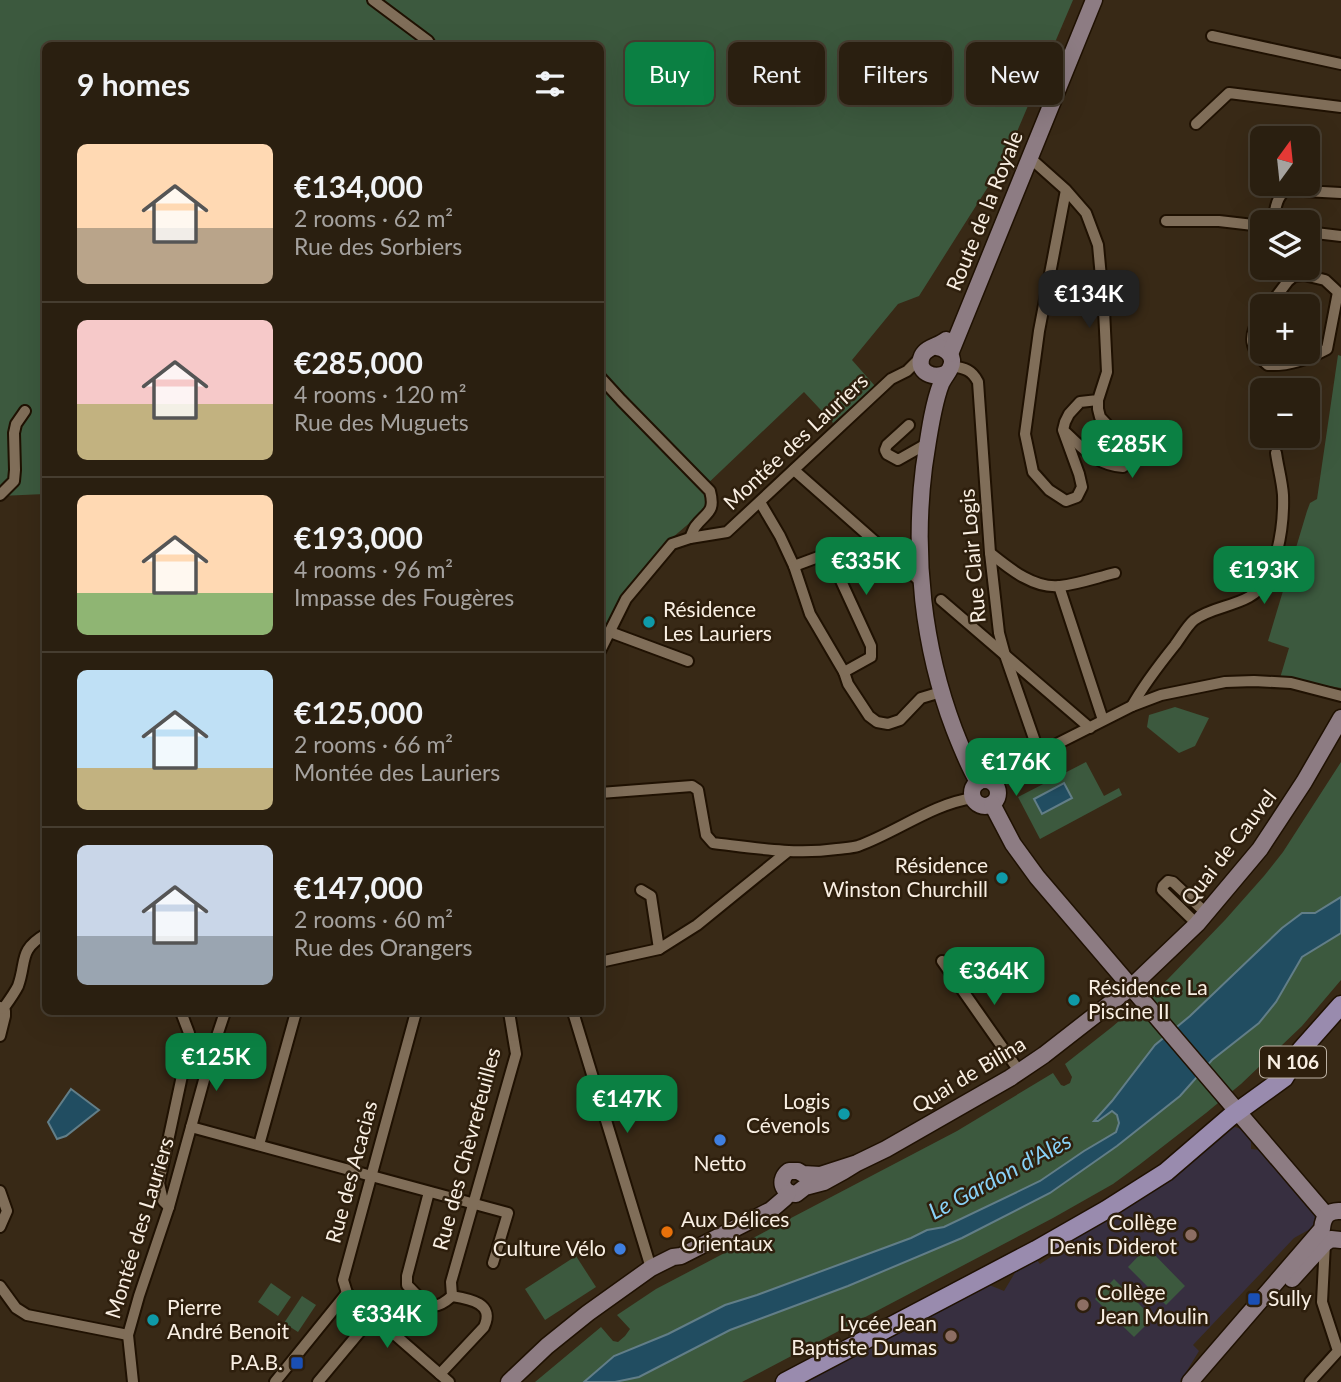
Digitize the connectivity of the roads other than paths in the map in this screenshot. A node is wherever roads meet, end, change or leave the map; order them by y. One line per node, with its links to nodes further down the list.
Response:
1 (373, 0): 4 (street)
2 (1094, 0): 8 (main road, Route de la Royale)
3 (1212, 36): 5 (street)
4 (429, 42)
5 (1341, 64)
6 (1341, 107): 7 (street)
7 (1196, 124)
8 (1029, 157): 9 (street); 19 (main road, Route de la Royale)
9 (1066, 190): 23 (street); 26 (street)
10 (1341, 193): 11 (street)
11 (1275, 210)
12 (1166, 221): 13 (street)
13 (1250, 225)
14 (1320, 234): 15 (street)
15 (1341, 236)
16 (1340, 291): 17 (street); 18 (street)
17 (1278, 294)
18 (1320, 353)
19 (938, 363): 27 (main road, Route de la Royale); 29 (street, Montée des Lauriers); 33 (street, Rue Clair Logis)
20 (1267, 364): 21 (street)
21 (1291, 364)
22 (604, 381): 32 (street)
23 (1098, 400): 26 (street); 26 (street)
24 (25, 411): 30 (street)
25 (909, 425): 27 (street)
26 (1063, 430)
27 (929, 443): 36 (main road, Route de la Royale)
28 (1276, 453): 45 (street)
29 (794, 470): 31 (street, Montée des Lauriers); 36 (street)
30 (0, 495)
31 (760, 502): 32 (street, Montée des Lauriers); 34 (street)
32 (690, 538): 39 (street, Montée des Lauriers)
33 (990, 553): 37 (street); 40 (street, Rue Clair Logis)
34 (794, 566): 42 (street); 42 (street)
35 (1115, 573): 37 (street)
36 (922, 583): 43 (main road, Route de la Royale)
37 (1059, 586): 47 (street)
38 (942, 600): 40 (street)
39 (606, 637): 41 (street)
40 (1005, 655): 48 (street); 49 (street, Rue Clair Logis)
41 (688, 661)
42 (844, 672): 43 (street)
43 (941, 692): 50 (main road, Route de la Royale)
44 (1341, 696): 45 (street)
45 (1132, 706): 47 (street)
46 (1341, 718): 62 (main road, Quai de Cauvel)
47 (1103, 720): 48 (street)
48 (1090, 728): 49 (street)
49 (1039, 753): 51 (street)
50 (978, 782): 51 (main road); 53 (main road)
51 (995, 785): 54 (main road)
52 (604, 793): 55 (street)
53 (973, 798): 54 (main road); 55 (street)
54 (992, 804): 59 (main road)
55 (787, 852): 58 (street)
56 (640, 890): 58 (street)
57 (42, 937): 65 (street)
58 (659, 949): 60 (street)
59 (1102, 954): 62 (main road); 64 (main road)
60 (604, 961)
61 (942, 961): 73 (street)
62 (1133, 991): 64 (main road, Quai de Bilina); 74 (main road)
63 (1341, 1005): 74 (main road, N 106)
64 (1107, 1006): 73 (main road, Quai de Bilina)
65 (1, 1008): 72 (street)
66 (182, 1015): 81 (street)
67 (224, 1015): 75 (street, Montée des Lauriers)
68 (295, 1015): 76 (street)
69 (415, 1015): 77 (street, Rue des Acacias)
70 (510, 1015): 80 (street, Rue des Chèvrefeuilles)
71 (574, 1015): 85 (street)
72 (0, 1036)
73 (1019, 1072): 85 (main road, Quai de Bilina)
74 (1233, 1107): 83 (main road); 97 (main road, N 106)
75 (191, 1127): 76 (street); 81 (street, Montée des Lauriers)
76 (259, 1145): 77 (street)
77 (370, 1176): 79 (street); 87 (street, Rue des Acacias)
78 (0, 1191): 82 (street)
79 (429, 1192): 80 (street); 88 (street, Rue des Chèvrefeuilles)
80 (474, 1204): 84 (street); 88 (street, Rue des Chèvrefeuilles)
81 (169, 1207): 90 (street, Montée des Lauriers)
82 (0, 1227)
83 (1331, 1229): 91 (street); 98 (main road); 99 (main road)
84 (493, 1263)
85 (652, 1268): 96 (main road)
86 (0, 1286): 90 (street)
87 (346, 1293): 89 (street); 94 (street)
88 (452, 1296): 92 (street, Rue des Chèvrefeuilles)
89 (373, 1317): 92 (street); 95 (street)
90 (128, 1335): 93 (street)
91 (1340, 1349): 100 (street)
92 (444, 1378)
93 (133, 1382)
94 (275, 1382)
95 (318, 1382)
96 (509, 1382)
97 (785, 1382)
98 (1190, 1382)
99 (1203, 1382)
100 (1310, 1382)

